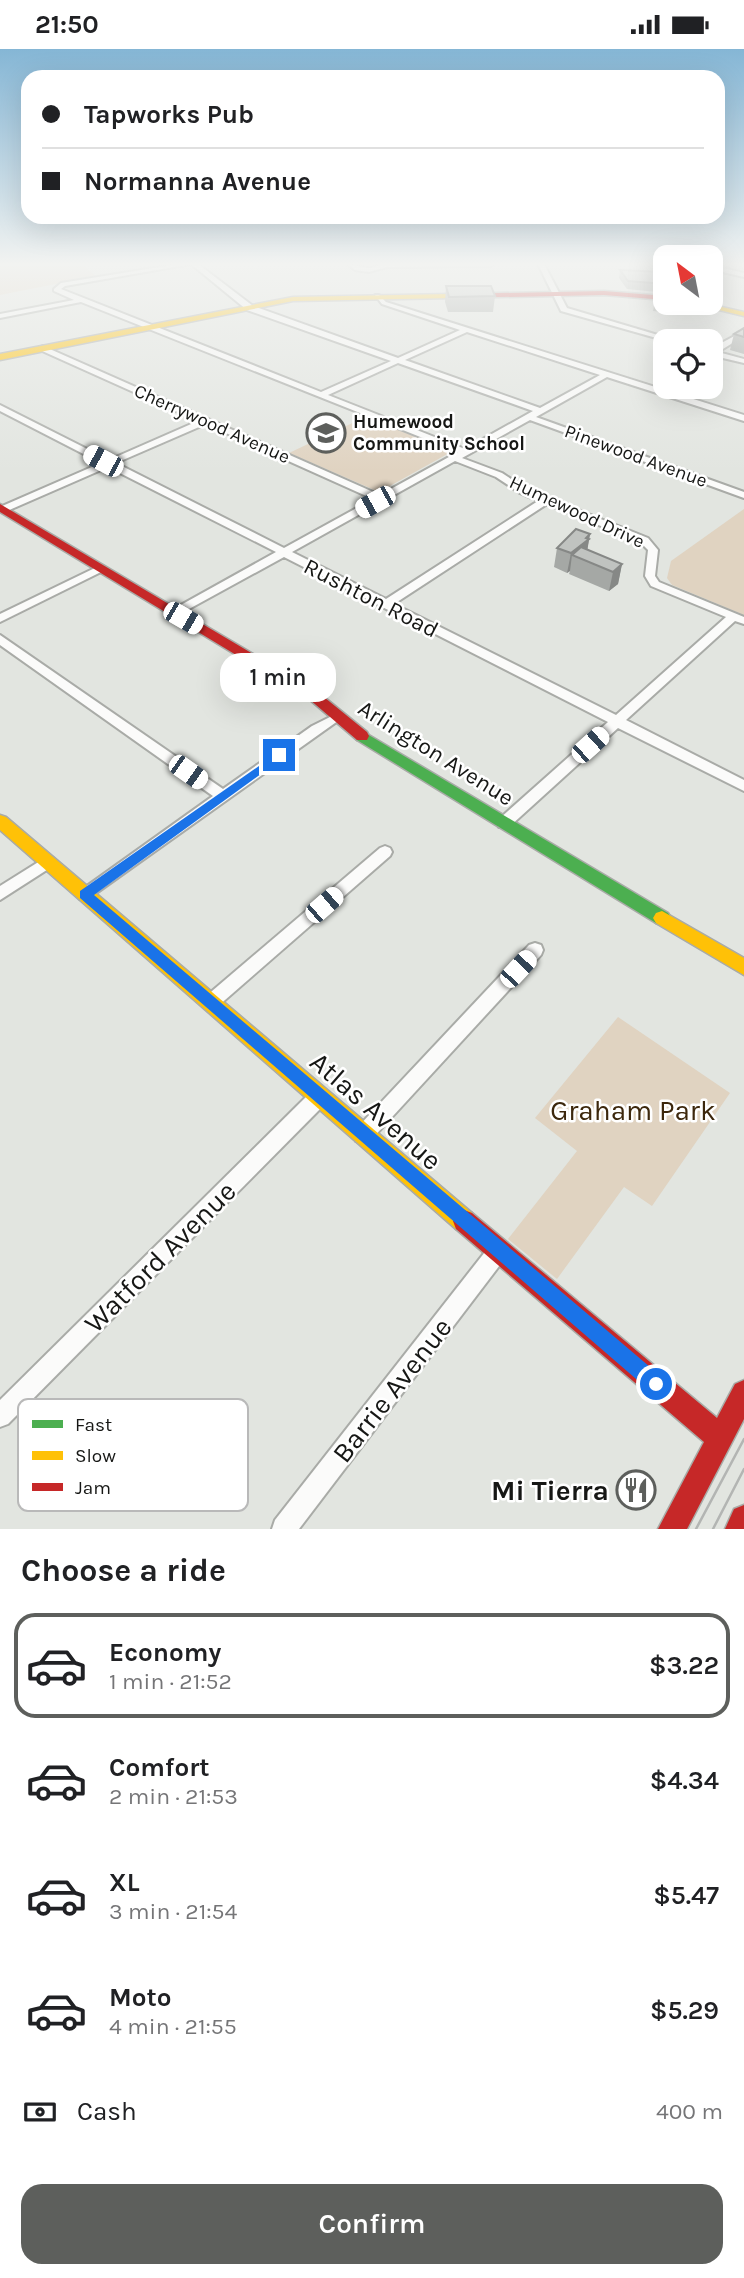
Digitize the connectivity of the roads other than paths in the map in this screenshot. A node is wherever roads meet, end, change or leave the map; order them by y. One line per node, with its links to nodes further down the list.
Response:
1 (116, 333): 8 (street)
2 (161, 333): 15 (street)
3 (321, 333): 11 (street, Pinewood Avenue)
4 (461, 333): 11 (street)
5 (477, 333): 13 (street)
6 (744, 333): 7 (street)
7 (723, 345)
8 (43, 348): 10 (street); 20 (street, Cherrywood Avenue)
9 (723, 355): 12 (street)
10 (0, 357)
11 (397, 361): 15 (street); 17 (street, Pinewood Avenue)
12 (744, 361)
13 (607, 375): 14 (street); 17 (street)
14 (652, 389): 19 (street)
15 (321, 395): 21 (street)
16 (0, 408): 23 (street, Rushton Road)
17 (541, 411): 18 (street)
18 (529, 418): 21 (street); 24 (street, Pinewood Avenue)
19 (744, 418)
20 (205, 421): 23 (street); 25 (street, Cherrywood Avenue)
21 (465, 452): 22 (street)
22 (455, 458): 25 (street); 26 (street, Humewood Drive)
23 (107, 463): 27 (street); 28 (street, Rushton Road)
24 (744, 495)
25 (381, 499): 28 (street)
26 (546, 500): 30 (street); 33 (street, Humewood Drive)
27 (2, 508): 29 (street, Arlington Avenue)
28 (282, 553): 30 (street, Rushton Road); 31 (street)
29 (99, 569): 31 (street, Arlington Avenue); 32 (street)
30 (386, 604): 36 (street, Rushton Road)
31 (174, 613): 35 (street, Arlington Avenue)
32 (0, 619)
33 (738, 619): 36 (street)
34 (0, 639): 38 (street)
35 (337, 718): 38 (street); 40 (street, Arlington Avenue)
36 (616, 722): 37 (street, Rushton Road); 40 (street)
37 (744, 786)
38 (222, 796): 44 (street)
39 (0, 821): 42 (street, Atlas Avenue)
40 (504, 823): 46 (street, Arlington Avenue)
41 (385, 852): 47 (street)
42 (48, 862): 43 (street); 44 (street, Atlas Avenue)
43 (0, 894)
44 (85, 895): 47 (street, Atlas Avenue)
45 (535, 950): 49 (street)
46 (744, 967)
47 (211, 1002): 48 (street, Atlas Avenue)
48 (319, 1097): 49 (street, Atlas Avenue); 52 (street, Watford Avenue)
49 (363, 1135): 50 (street, Atlas Avenue)
50 (499, 1250): 53 (street, Atlas Avenue); 55 (street, Barrie Avenue)
51 (744, 1393): 53 (street)
52 (0, 1416)
53 (720, 1438): 56 (street)
54 (744, 1519): 57 (street)
55 (284, 1529)
56 (672, 1529)
57 (739, 1529)

